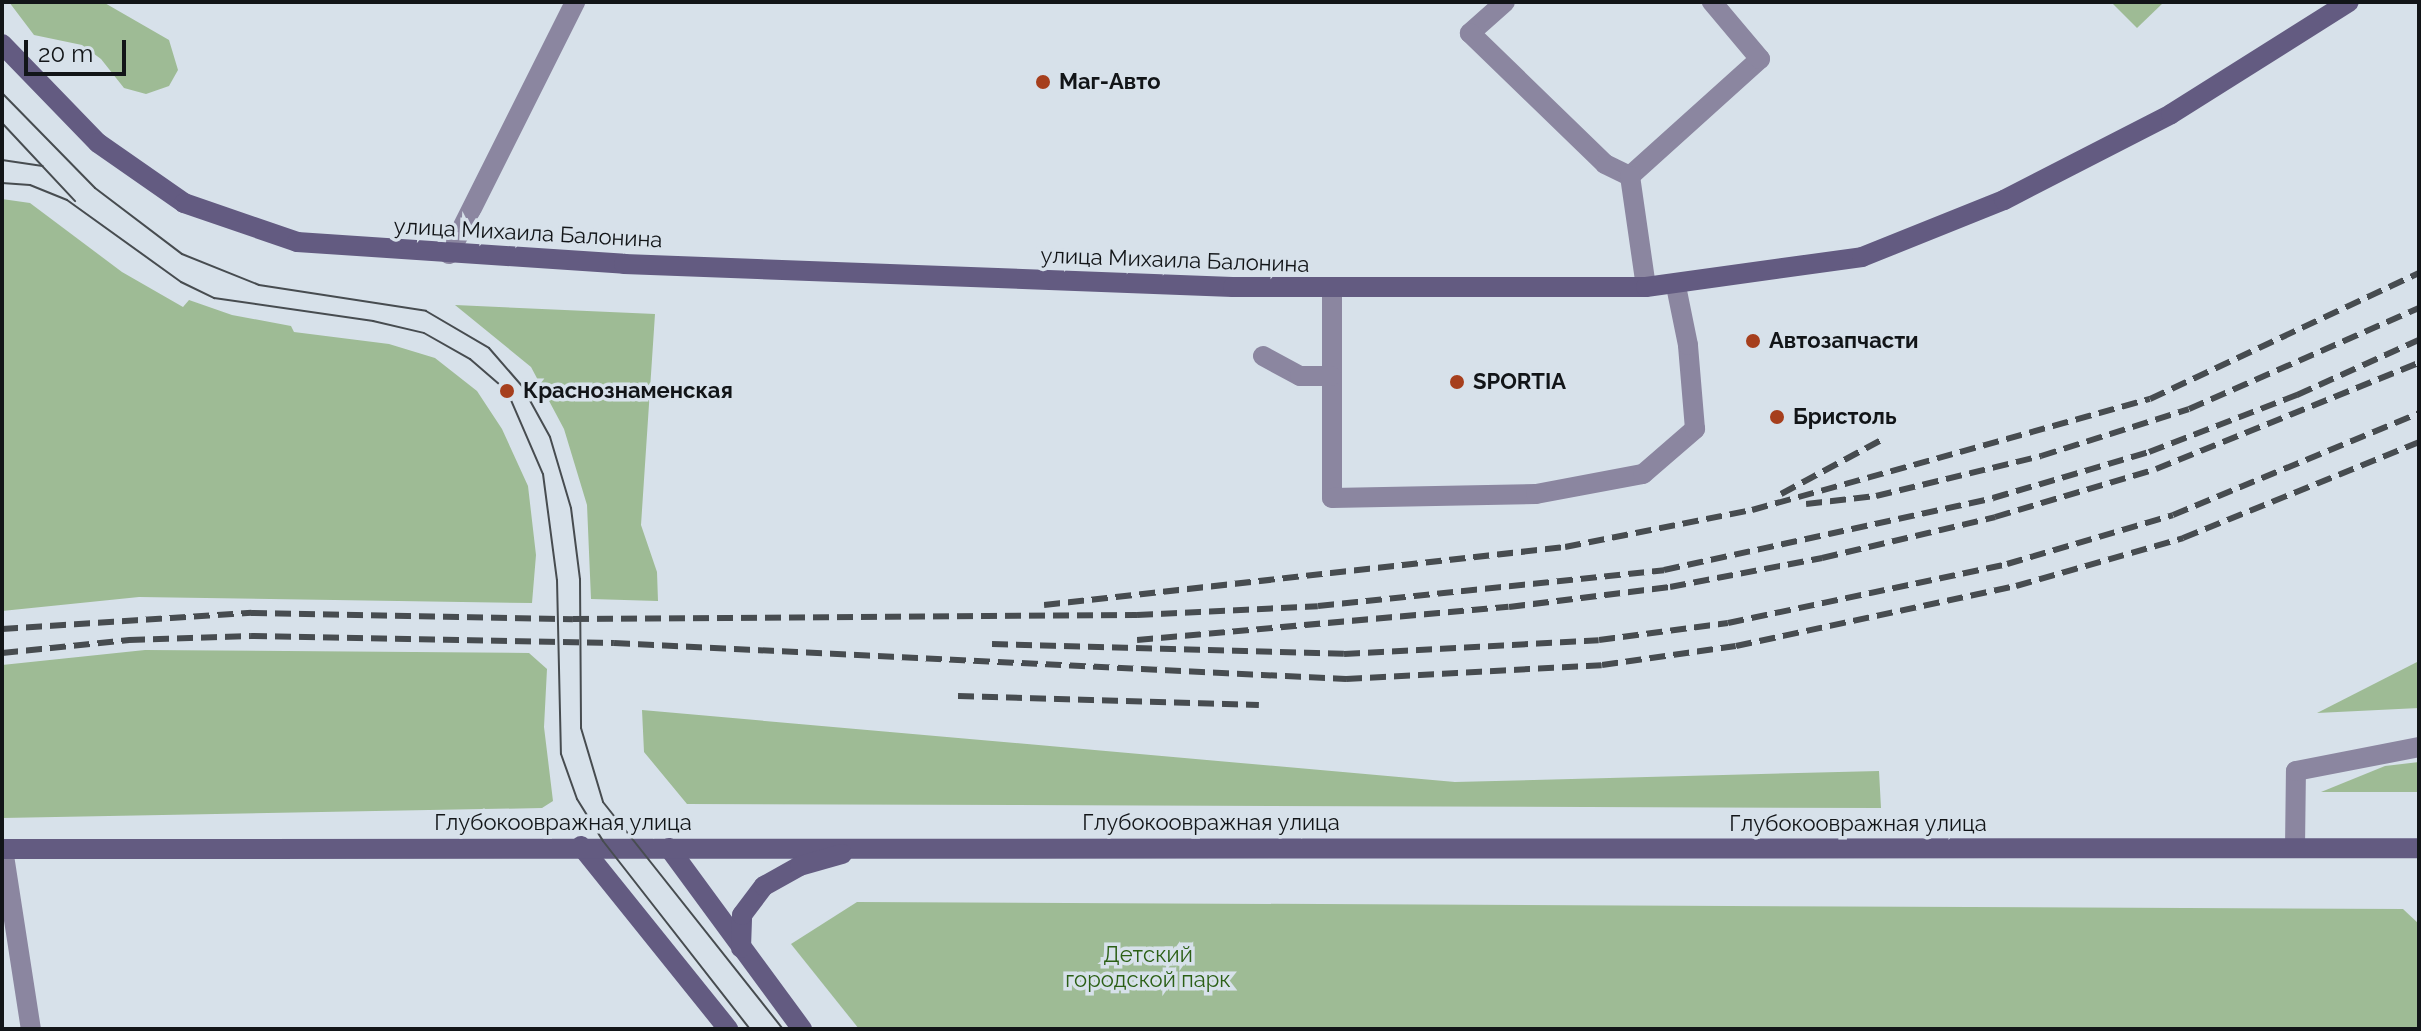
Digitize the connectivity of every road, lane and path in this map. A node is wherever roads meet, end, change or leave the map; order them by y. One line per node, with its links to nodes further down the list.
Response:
1 (575, 2): 7 (street)
2 (1505, 2): 6 (street)
3 (1712, 2): 6 (street)
4 (2349, 2): 8 (main road, улица Михаила Балонина)
5 (2, 44): 7 (main road, улица Михаила Балонина)
6 (1630, 176): 9 (street)
7 (449, 254): 10 (main road, улица Михаила Балонина)
8 (1676, 286): 9 (main road, улица Михаила Балонина); 12 (street)
9 (1646, 287): 10 (main road, улица Михаила Балонина)
10 (1332, 288): 12 (street)
11 (1263, 356): 12 (street)
12 (1331, 376)
13 (2419, 747): 17 (street)
14 (581, 846): 16 (main road, Глубокоовражная улица); 19 (main road, Глубокоовражная улица); 22 (main road)
15 (866, 846): 16 (main road, Глубокоовражная улица); 17 (main road, Глубокоовражная улица); 20 (main road)
16 (669, 848): 20 (main road)
17 (2295, 848): 18 (main road, Глубокоовражная улица)
18 (2419, 848)
19 (3, 849): 21 (street)
20 (741, 948): 23 (main road)
21 (31, 1029)
22 (728, 1029)
23 (802, 1029)

